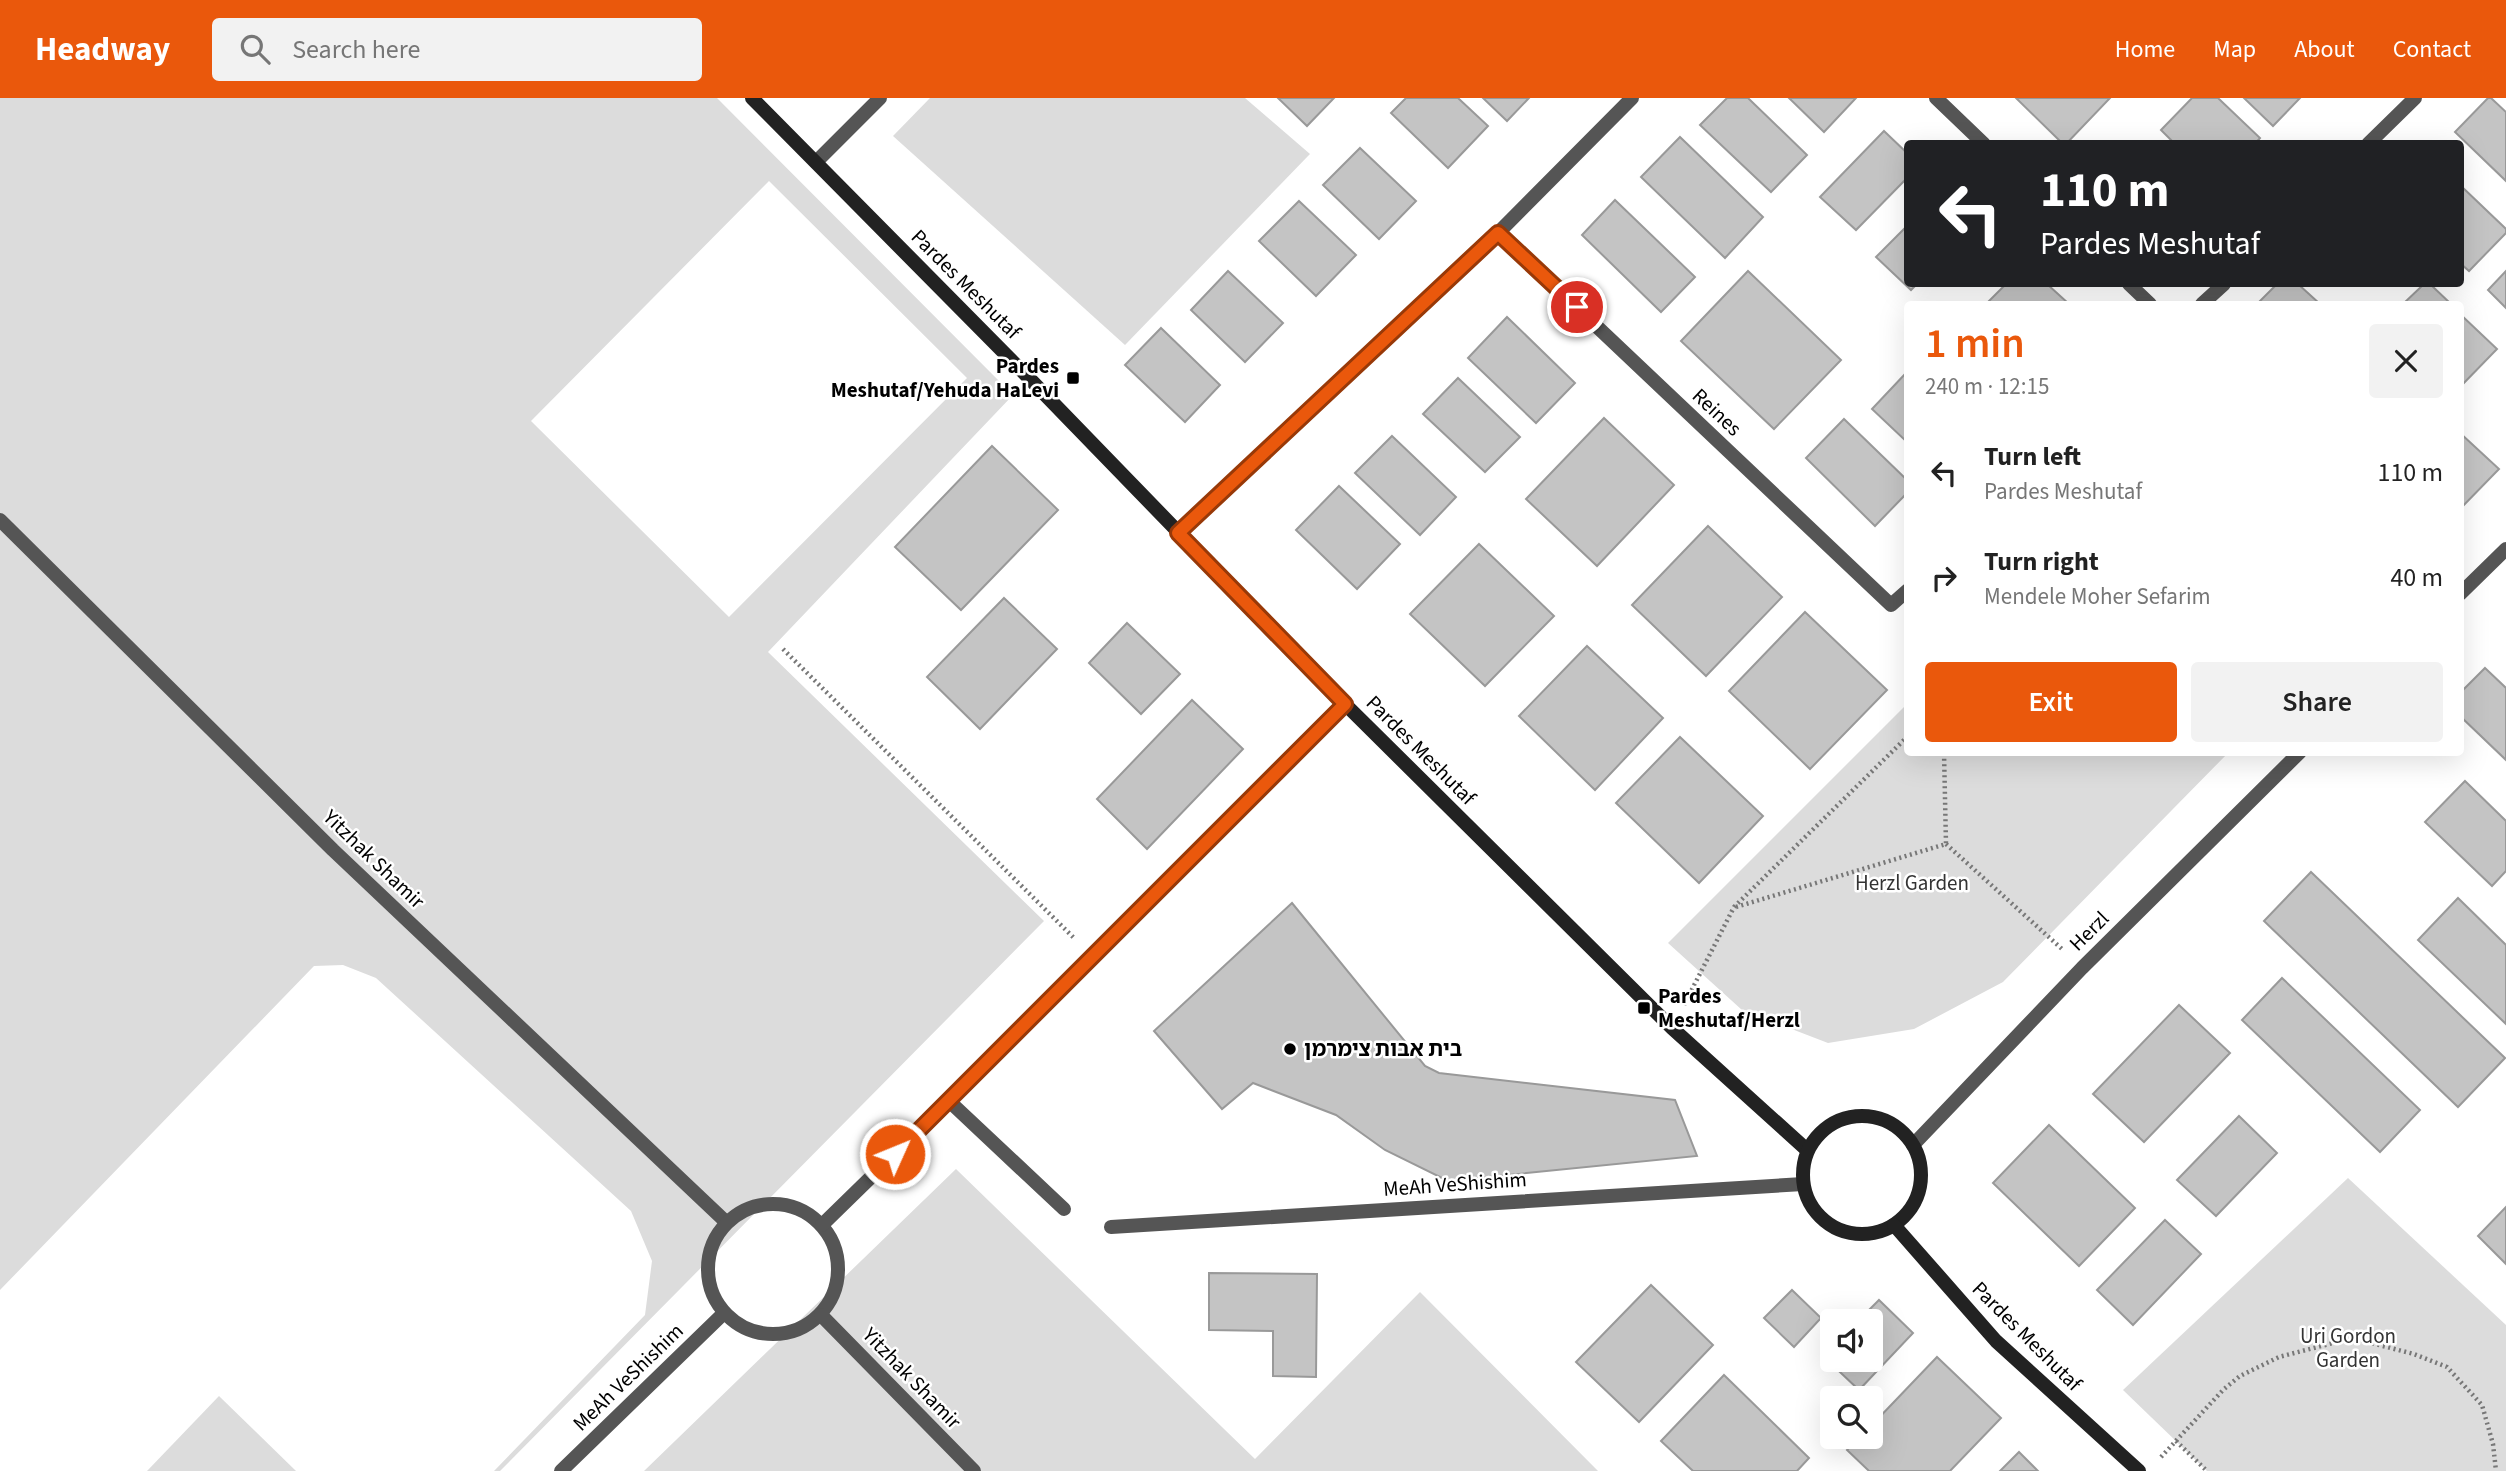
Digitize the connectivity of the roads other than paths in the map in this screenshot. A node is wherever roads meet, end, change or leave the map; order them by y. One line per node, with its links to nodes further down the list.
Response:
1 (752, 98): 8 (street, Pardes Meshutaf)
2 (880, 98): 8 (street)
3 (1632, 98): 9 (street)
4 (1936, 98): 6 (street)
5 (2415, 98): 7 (street)
6 (1979, 140)
7 (2372, 140)
8 (816, 162): 15 (street, Pardes Meshutaf)
9 (1498, 233): 15 (street); 18 (street, Reines)
10 (2132, 287): 12 (street)
11 (2221, 287): 13 (street)
12 (2147, 301)
13 (2205, 301)
14 (0, 520): 26 (street, Yitzhak Shamir)
15 (1178, 533): 19 (street, Pardes Meshutaf)
16 (2506, 549): 17 (street)
17 (2464, 590)
18 (1904, 594)
19 (1345, 704): 21 (street); 23 (street, Pardes Meshutaf)
20 (2296, 756): 22 (street, Herzl)
21 (949, 1101): 25 (street); 27 (street)
22 (1913, 1145): 23 (street); 28 (street)
23 (1807, 1150): 24 (street)
24 (1803, 1184): 28 (street); 29 (street, MeAh VeShishim)
25 (1065, 1209)
26 (726, 1222): 27 (street); 30 (street)
27 (822, 1225): 31 (street)
28 (1894, 1225): 34 (street, Pardes Meshutaf)
29 (1111, 1227)
30 (724, 1313): 31 (street); 32 (street, MeAh VeShishim)
31 (821, 1315): 33 (street, Yitzhak Shamir)
32 (561, 1471)
33 (974, 1471)
34 (2139, 1471)

